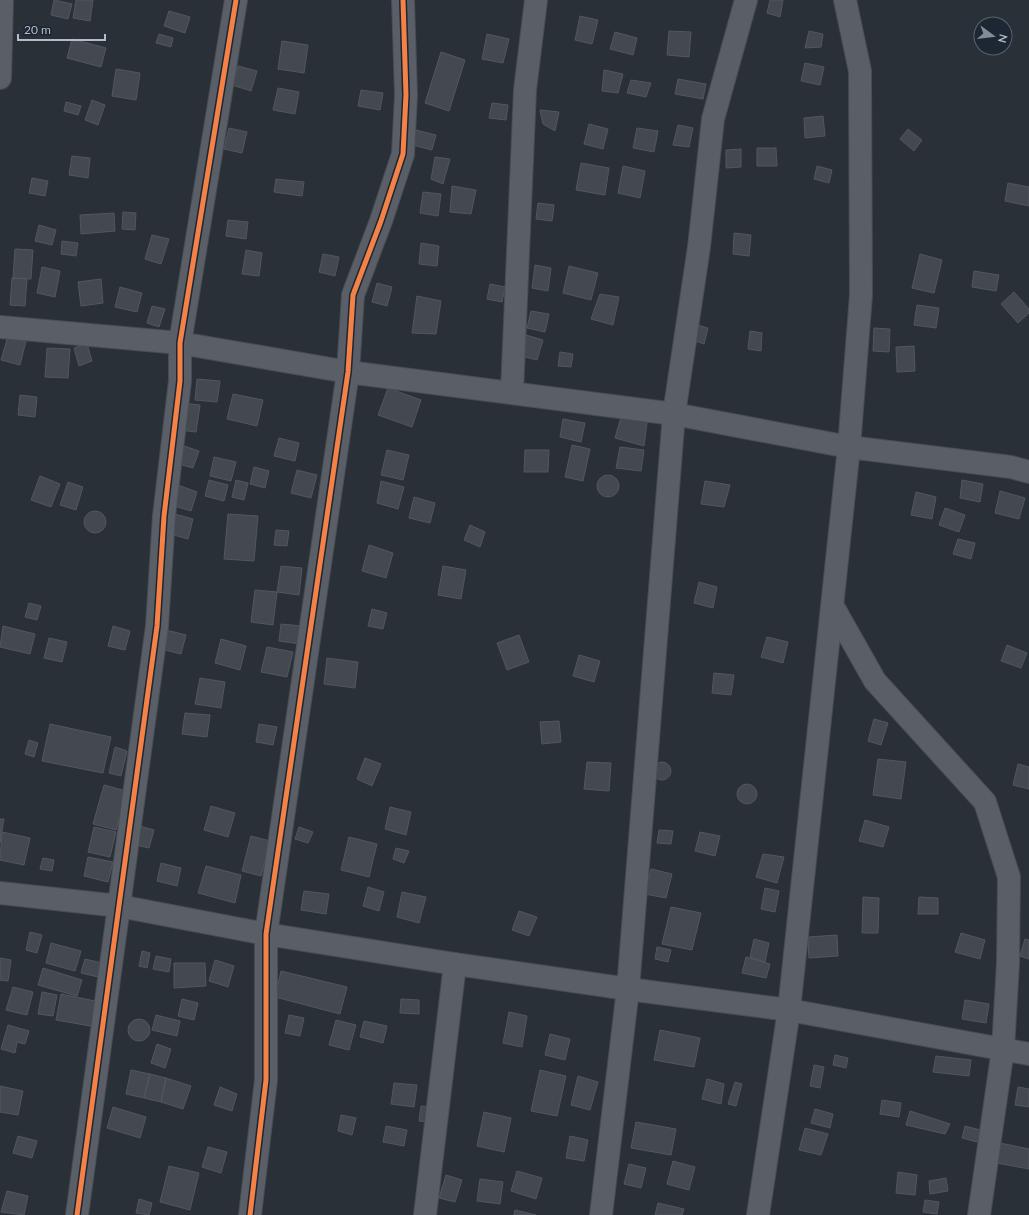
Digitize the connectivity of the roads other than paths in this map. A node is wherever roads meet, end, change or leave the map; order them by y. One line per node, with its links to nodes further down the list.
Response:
1 (2, 0): 7 (street)
2 (236, 0): 9 (street)
3 (403, 0): 10 (street)
4 (536, 0): 11 (street)
5 (746, 0): 12 (street)
6 (844, 0): 13 (street)
7 (0, 78)
8 (0, 327): 9 (street)
9 (180, 343): 10 (street); 17 (street)
10 (348, 372): 11 (street); 18 (street)
11 (512, 392): 12 (street)
12 (674, 414): 13 (street); 20 (street)
13 (849, 447): 14 (street); 15 (street)
14 (1029, 472)
15 (832, 605): 21 (street); 22 (street)
16 (0, 893): 17 (street)
17 (119, 906): 18 (street); 24 (street)
18 (266, 934): 19 (street); 25 (street)
19 (455, 964): 20 (street); 26 (street)
20 (628, 990): 21 (street); 27 (street)
21 (788, 1010): 22 (street); 28 (street)
22 (1003, 1049): 23 (street); 29 (street)
23 (1029, 1054)
24 (77, 1215)
25 (250, 1215)
26 (425, 1215)
27 (602, 1215)
28 (758, 1215)
29 (979, 1215)

